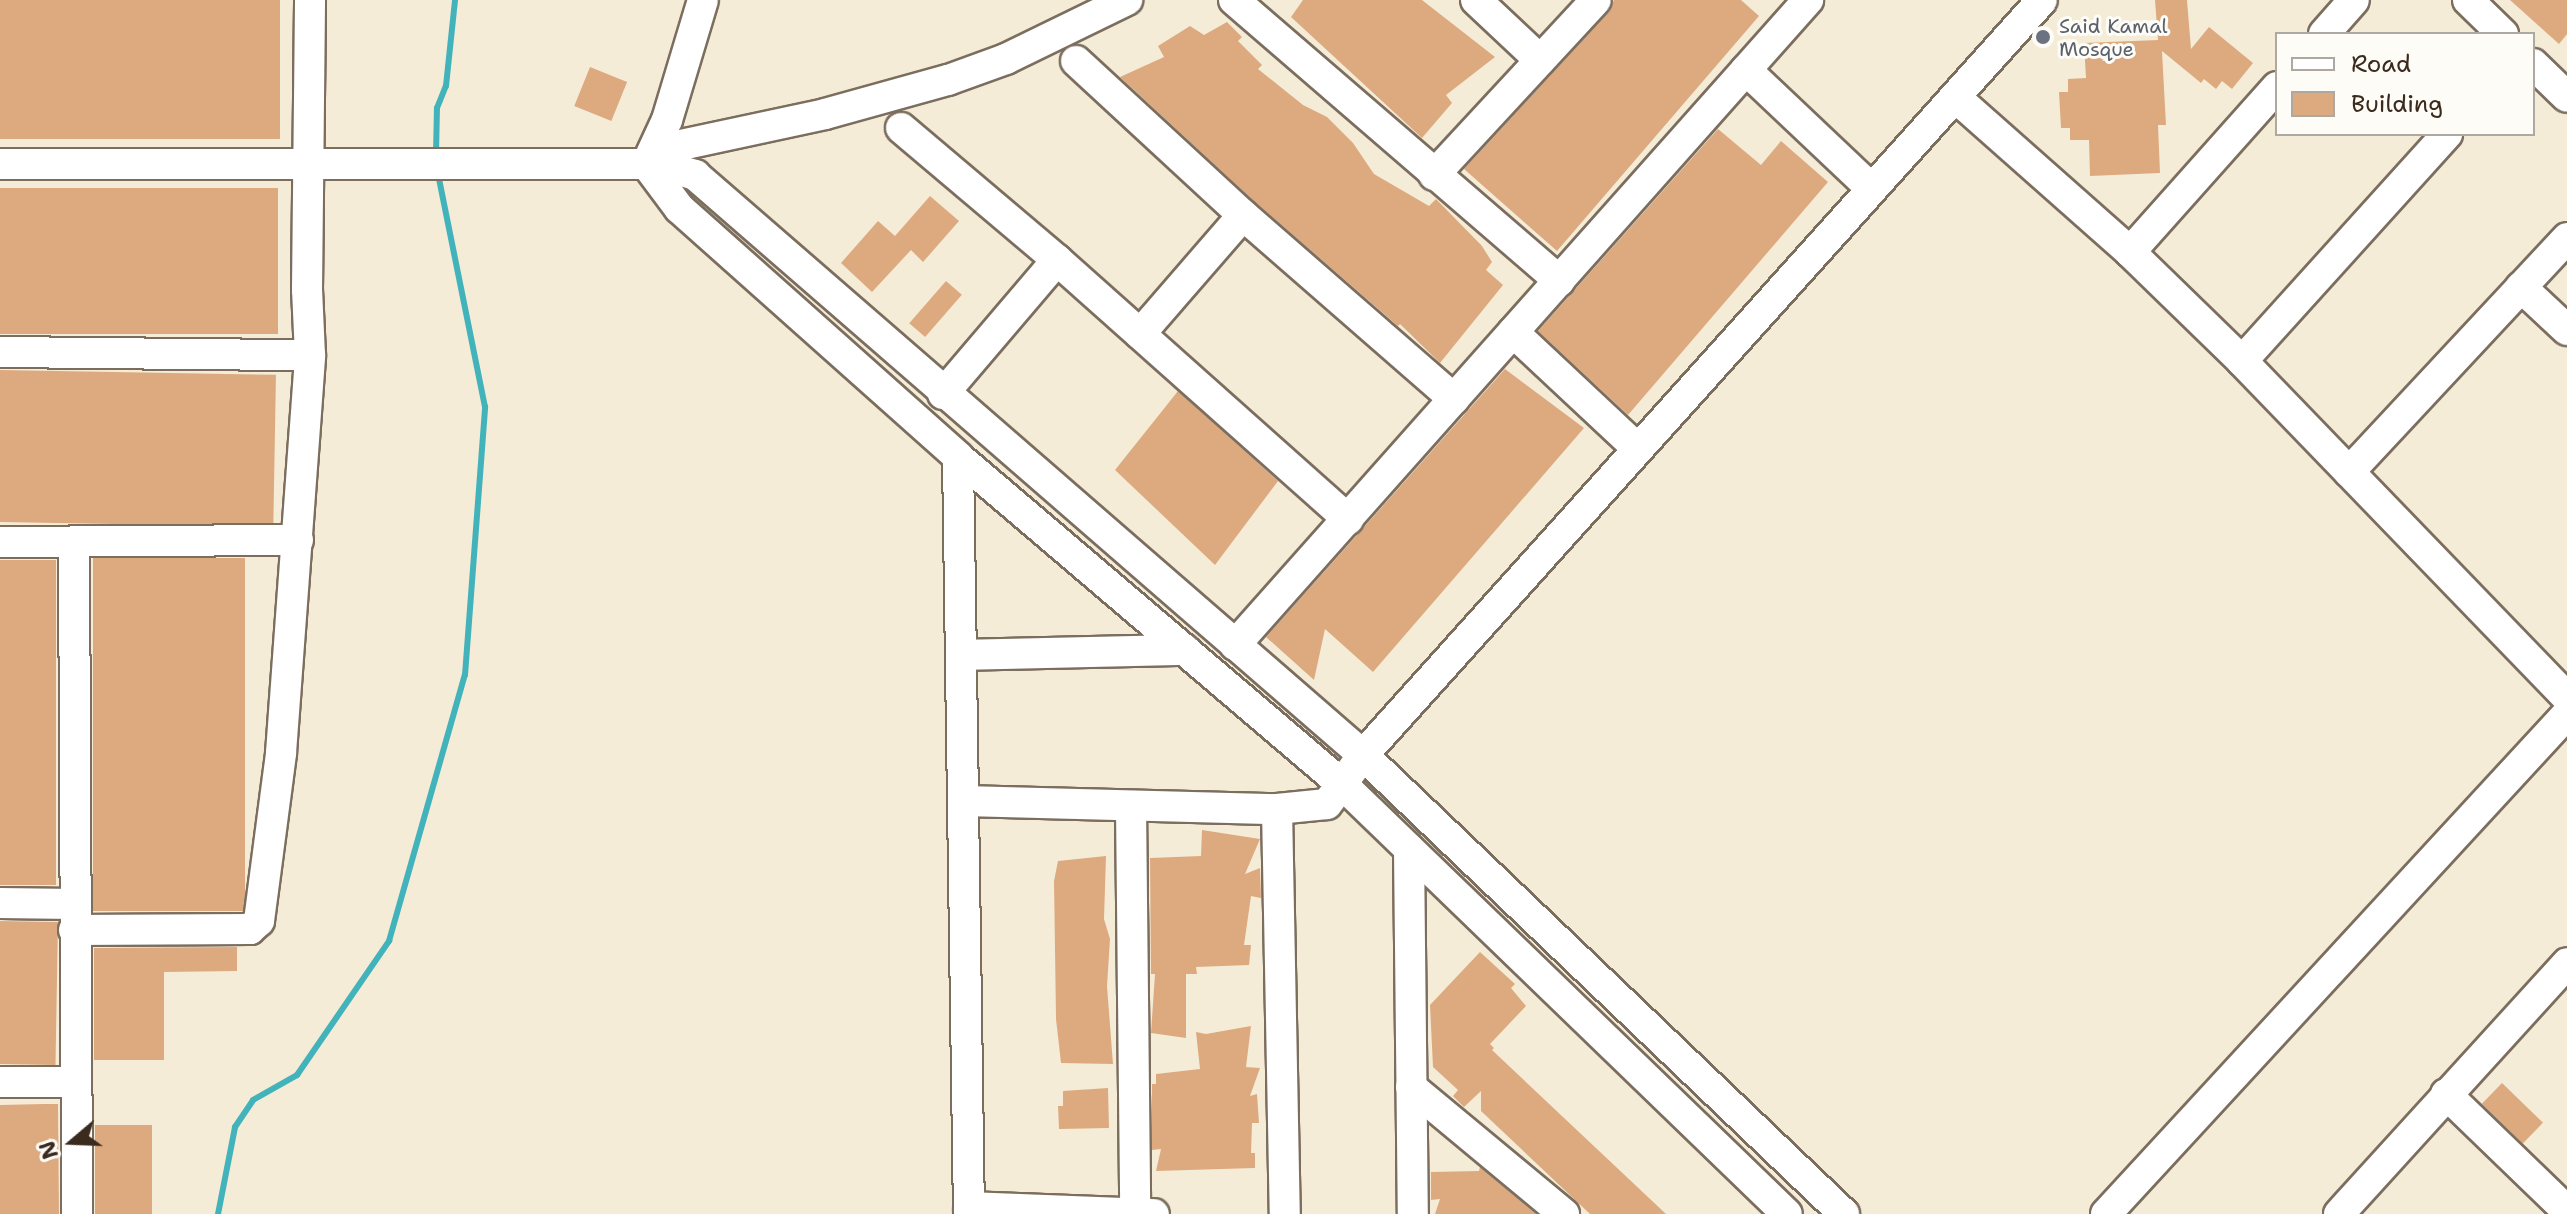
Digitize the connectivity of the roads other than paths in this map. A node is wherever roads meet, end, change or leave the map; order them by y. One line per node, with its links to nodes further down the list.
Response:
1 (310, 0): 24 (street)
2 (703, 0): 22 (street)
3 (1127, 0): 22 (street)
4 (1234, 0): 25 (street)
5 (1476, 0): 13 (street)
6 (1596, 0): 13 (street)
7 (2042, 0): 18 (street)
8 (2354, 0): 11 (street)
9 (2468, 0): 12 (street)
10 (1792, 6): 16 (street)
11 (2326, 32)
12 (2501, 32)
13 (1540, 60): 25 (street)
14 (1076, 61): 27 (street)
15 (2535, 66): 19 (street)
16 (1746, 70): 26 (street); 31 (street)
17 (2275, 89): 29 (street)
18 (1955, 97): 26 (street); 29 (street)
19 (2567, 97)
20 (901, 128): 30 (street)
21 (2445, 136): 38 (street)
22 (650, 158): 24 (street); 39 (street); 42 (street)
23 (0, 164): 24 (street)
24 (308, 164): 37 (street)
25 (1434, 175): 31 (street)
26 (1872, 189): 41 (street)
27 (1243, 215): 35 (street); 40 (street)
28 (2567, 238): 32 (street)
29 (2130, 252): 38 (street)
30 (1057, 260): 35 (street); 39 (street)
31 (1559, 281): 34 (street)
32 (2521, 287): 33 (street); 43 (street)
33 (2567, 330)
34 (1513, 332): 40 (street); 41 (street)
35 (1140, 334): 44 (street)
36 (0, 352): 37 (street)
37 (310, 355): 45 (street)
38 (2242, 361): 43 (street)
39 (943, 394): 48 (street)
40 (1454, 399): 44 (street)
41 (1638, 449): 53 (street)
42 (958, 457): 49 (street); 50 (street)
43 (2349, 472): 51 (street)
44 (1348, 519): 48 (street)
45 (298, 540): 47 (street); 60 (street)
46 (0, 542): 47 (street)
47 (74, 543): 60 (street)
48 (1235, 645): 53 (street)
49 (1185, 650): 50 (street); 54 (street)
50 (962, 655): 55 (street)
51 (2567, 698)
52 (2567, 714): 76 (street)
53 (1363, 755): 54 (street); 75 (street)
54 (1343, 785): 57 (street); 58 (street)
55 (964, 801): 56 (street); 67 (street)
56 (1131, 806): 57 (street); 68 (street)
57 (1277, 809): 71 (street)
58 (1409, 849): 64 (street); 74 (street)
59 (0, 903): 60 (street)
60 (74, 917): 63 (street)
61 (2567, 963): 65 (street)
62 (0, 1082): 63 (street)
63 (75, 1082): 69 (street)
64 (1411, 1087): 72 (street); 73 (street)
65 (2446, 1094): 66 (street); 77 (street)
66 (2563, 1200)
67 (969, 1211): 68 (street)
68 (1135, 1213): 70 (street)
69 (77, 1214)
70 (1154, 1214)
71 (1285, 1214)
72 (1413, 1214)
73 (1564, 1214)
74 (1787, 1214)
75 (1844, 1214)
76 (2106, 1214)
77 (2339, 1214)

